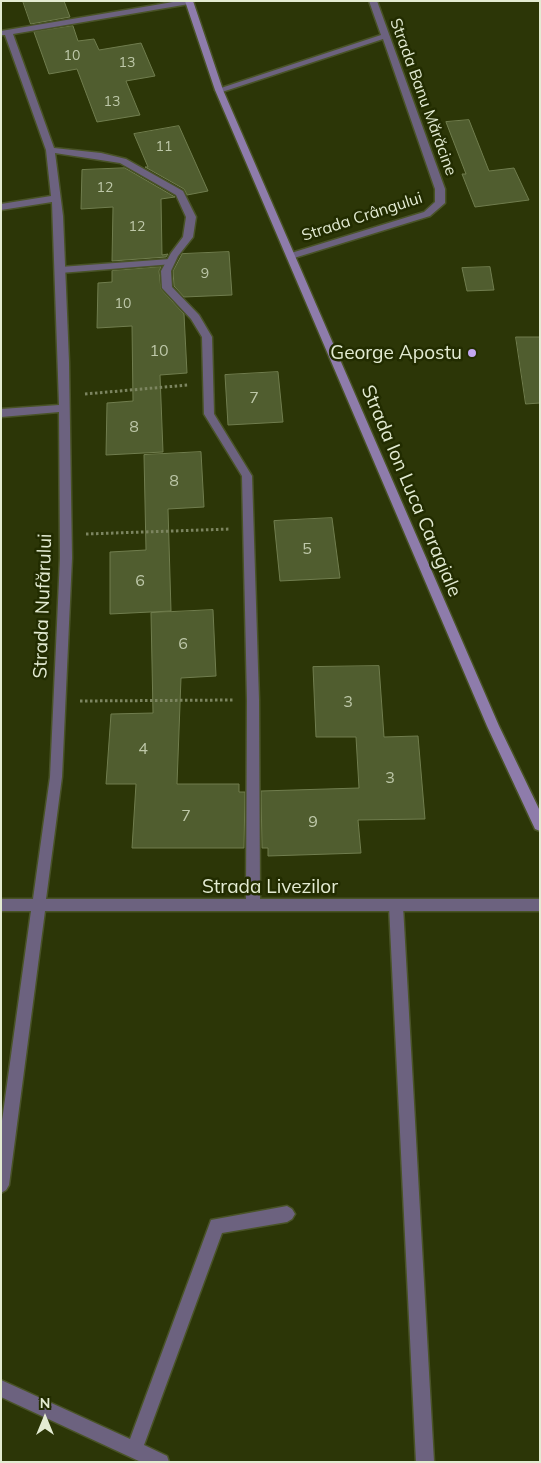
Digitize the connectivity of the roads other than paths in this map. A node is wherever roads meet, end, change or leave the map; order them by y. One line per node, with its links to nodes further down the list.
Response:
1 (373, 1): 4 (street, Strada Banu Mărăcine)
2 (189, 2): 3 (street); 5 (main road, Strada Ion Luca Caragiale)
3 (4, 32): 6 (street, Strada Nufărului)
4 (385, 36): 5 (street); 8 (street, Strada Banu Mărăcine)
5 (220, 90): 10 (main road, Strada Ion Luca Caragiale)
6 (50, 150): 7 (street, Strada Nufărului); 11 (street)
7 (56, 198): 9 (street); 12 (street, Strada Nufărului)
8 (440, 203): 10 (street, Strada Crângului)
9 (1, 207)
10 (290, 256): 15 (main road, Strada Ion Luca Caragiale)
11 (170, 262): 12 (street); 19 (street)
12 (60, 270): 13 (street, Strada Nufărului)
13 (64, 402): 14 (street); 18 (street, Strada Nufărului)
14 (1, 413)
15 (540, 825)
16 (1, 905): 18 (street, Strada Livezilor)
17 (540, 905): 20 (street, Strada Livezilor)
18 (39, 906): 19 (street, Strada Livezilor); 21 (street, Strada Nufărului)
19 (253, 906): 20 (street, Strada Livezilor)
20 (396, 906): 26 (street)
21 (1, 1185)
22 (287, 1214): 24 (street)
23 (1, 1388): 24 (street)
24 (134, 1450): 25 (street)
25 (161, 1462)
26 (425, 1462)

